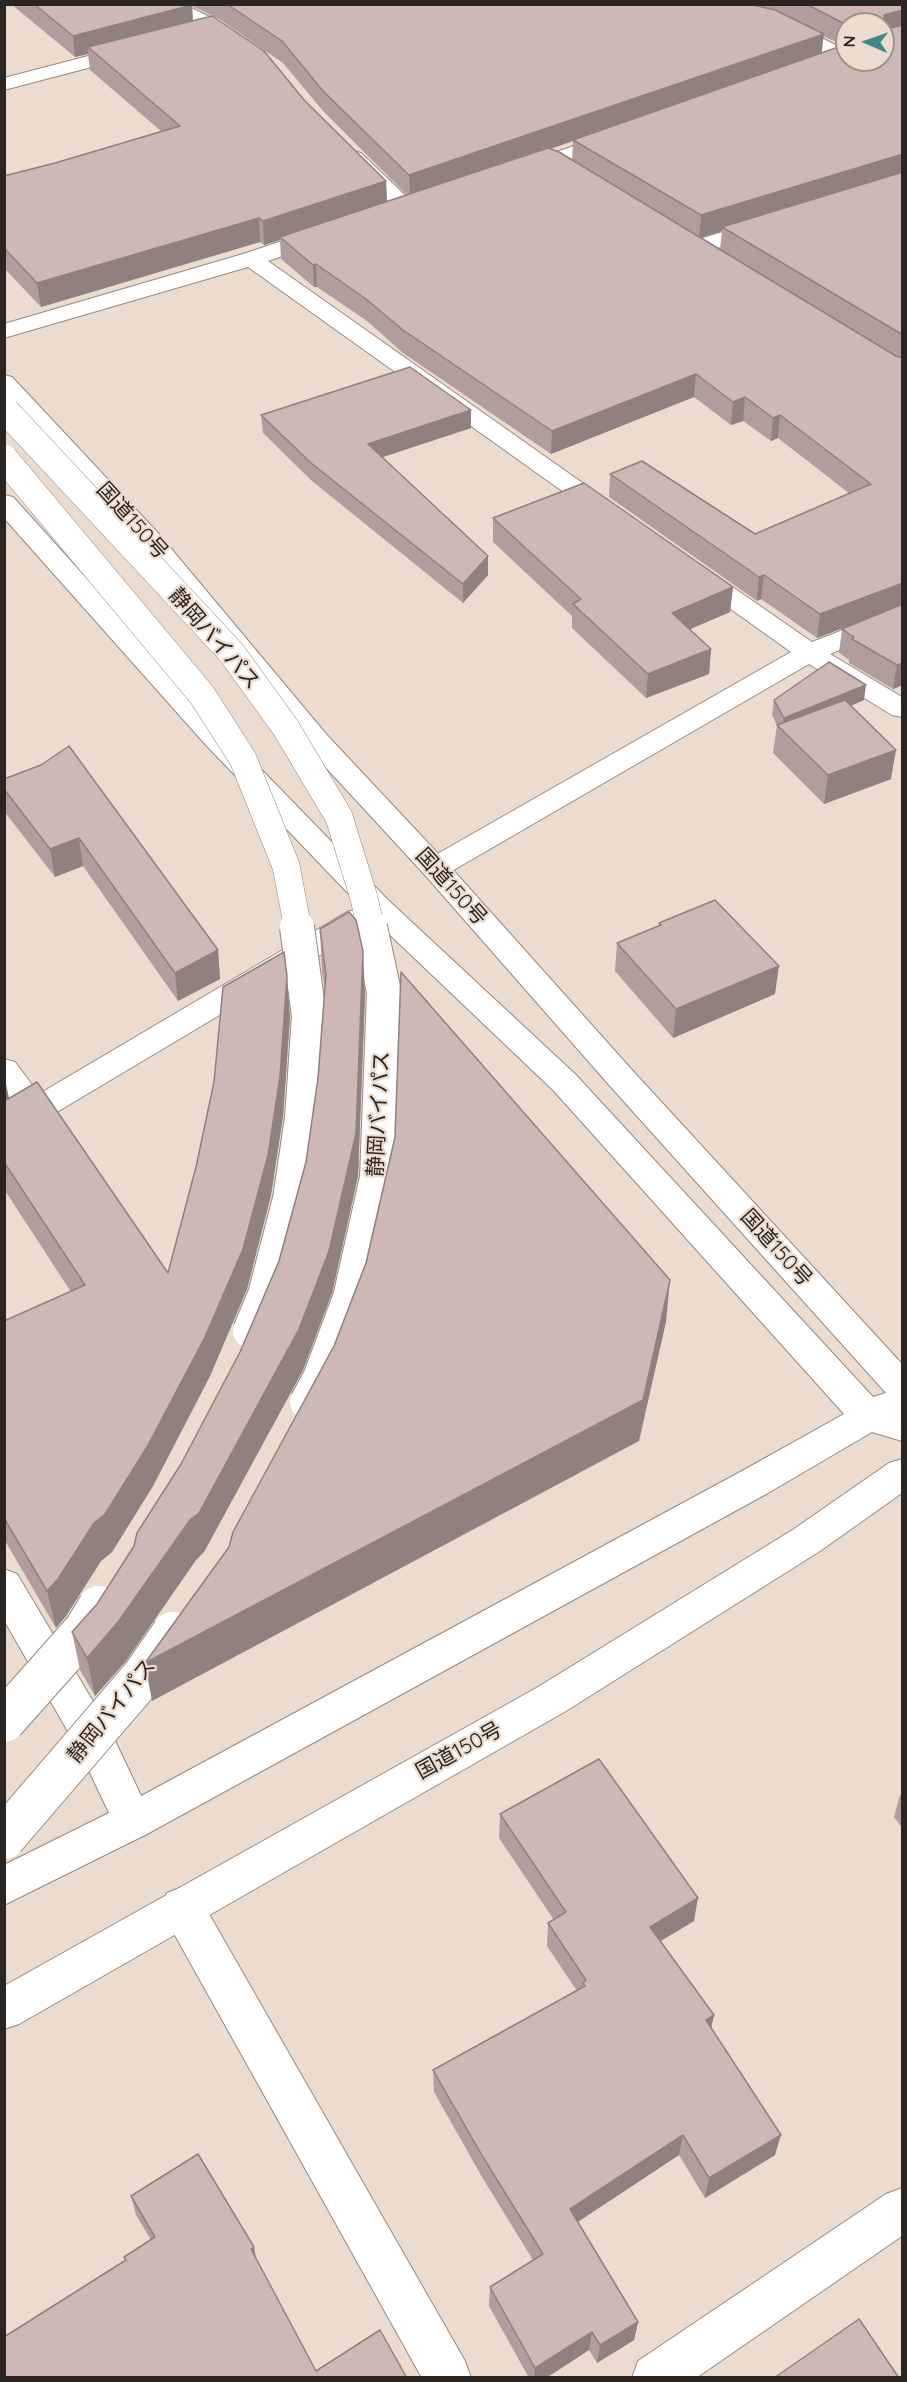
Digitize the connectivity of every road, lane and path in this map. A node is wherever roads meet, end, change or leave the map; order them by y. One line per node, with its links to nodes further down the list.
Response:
1 (166, 4): 3 (main road)
2 (716, 4): 6 (main road)
3 (217, 29): 4 (main road); 7 (main road)
4 (195, 35)
5 (150, 46): 10 (main road)
6 (835, 52)
7 (255, 55)
8 (835, 60): 9 (main road)
9 (822, 65)
10 (4, 84)
11 (635, 130): 13 (main road)
12 (339, 142): 16 (main road)
13 (547, 161): 14 (main road); 15 (main road)
14 (576, 174)
15 (504, 175)
16 (382, 214)
17 (789, 219): 20 (main road)
18 (338, 229): 21 (main road)
19 (678, 235): 20 (main road)
20 (698, 247): 22 (main road)
21 (250, 259): 23 (main road); 28 (main road)
22 (718, 259)
23 (4, 331)
24 (4, 382): 33 (main road, 国道150号)
25 (4, 409): 42 (main road, 静岡バイパス, bridge)
26 (4, 458): 38 (main road, 静岡バイパス, bridge)
27 (4, 502): 34 (main road, 国道150号)
28 (633, 529)
29 (681, 563): 31 (main road)
30 (903, 615): 31 (main road)
31 (809, 653): 32 (main road); 33 (main road)
32 (903, 709)
33 (435, 868): 39 (main road, 国道150号)
34 (378, 907): 36 (main road); 41 (main road, 国道150号)
35 (4, 1070): 36 (main road)
36 (34, 1111): 37 (main road)
37 (4, 1129)
38 (240, 1354)
39 (903, 1387)
40 (903, 1398): 41 (main road)
41 (886, 1422): 48 (main road)
42 (293, 1430)
43 (903, 1474): 51 (main road, 国道150号)
44 (116, 1582): 47 (main road, bridge)
45 (4, 1585): 48 (main road)
46 (188, 1612): 49 (main road, 静岡バイパス, bridge)
47 (4, 1721)
48 (133, 1821): 50 (main road)
49 (4, 1838)
50 (4, 1886)
51 (182, 1906): 52 (main road, 国道150号); 54 (main road)
52 (4, 2009)
53 (903, 2210): 55 (main road)
54 (448, 2378)
55 (656, 2378)

